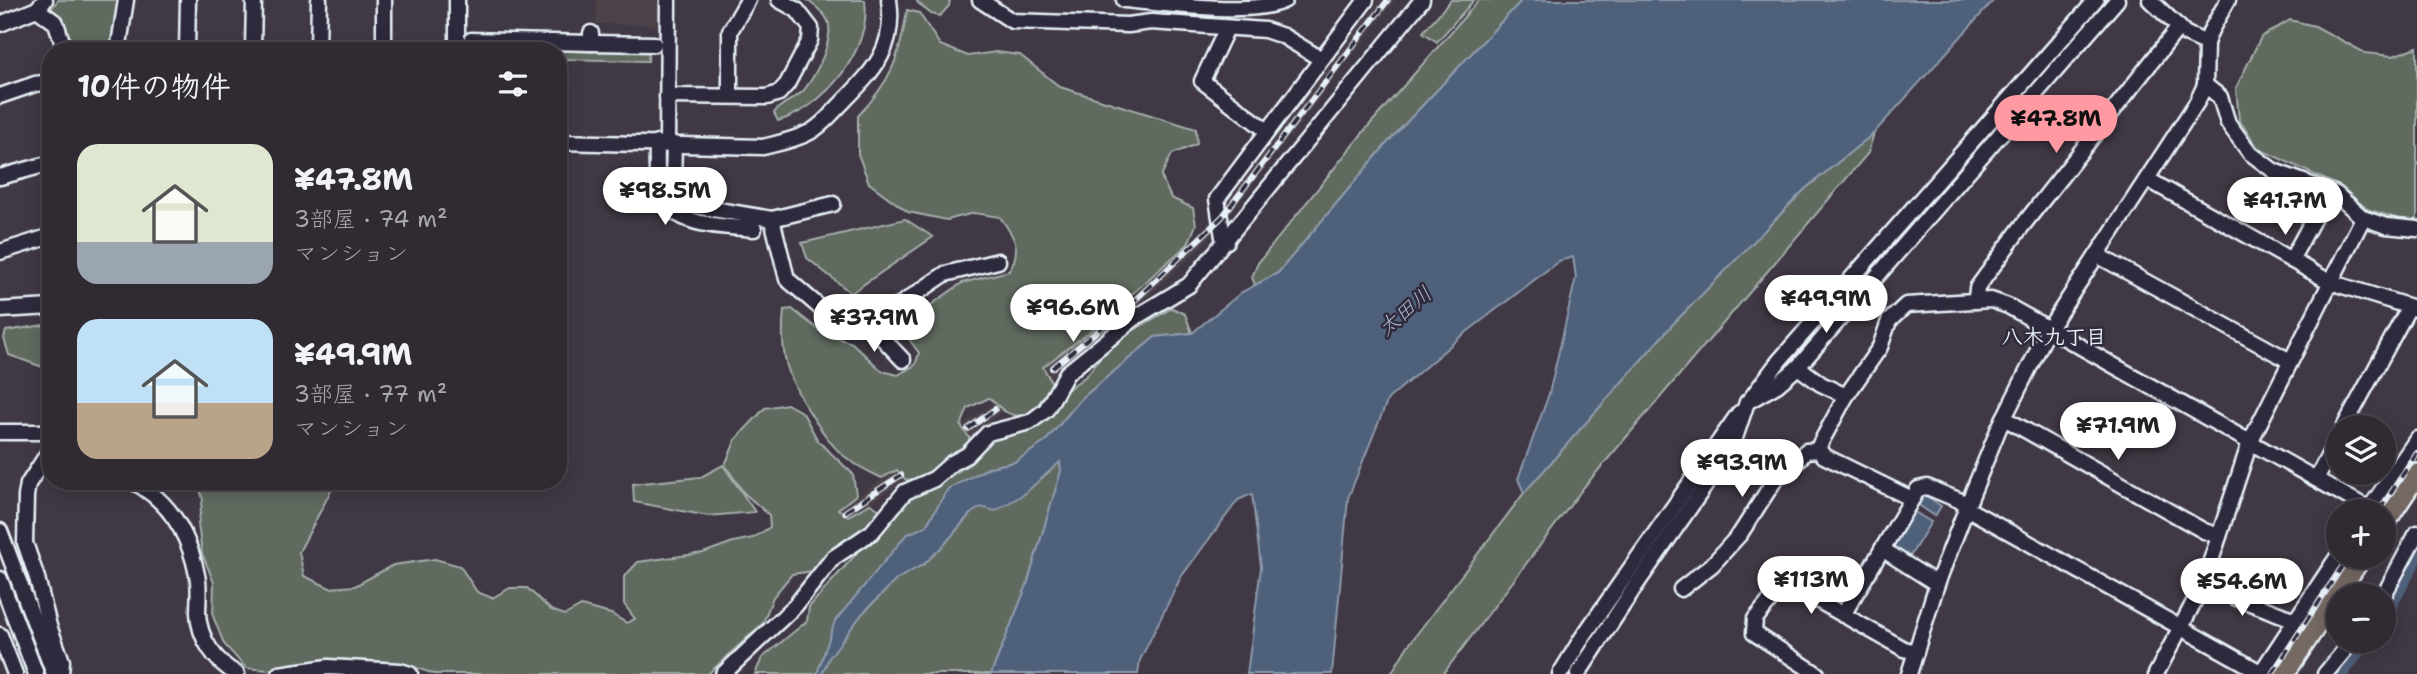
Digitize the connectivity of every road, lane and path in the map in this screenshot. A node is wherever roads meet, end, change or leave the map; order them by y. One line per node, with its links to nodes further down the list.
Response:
1 (126, 0): 26 (street)
2 (188, 0): 27 (street)
3 (254, 0): 28 (street)
4 (319, 0): 29 (street)
5 (384, 0): 30 (street)
6 (457, 0): 31 (street)
7 (668, 0): 38 (street)
8 (748, 0): 39 (street)
9 (779, 0): 39 (street)
10 (889, 0): 42 (street)
11 (980, 0): 23 (street)
12 (1124, 0): 13 (street)
13 (1285, 0)
14 (1366, 0): 34 (street)
15 (1422, 0): 53 (street)
16 (2096, 0): 69 (street)
17 (2117, 0): 67 (street)
18 (2150, 0): 22 (street)
19 (2228, 0): 32 (street)
20 (41, 5): 21 (street); 25 (street)
21 (0, 24)
22 (2179, 27): 32 (street); 59 (street)
23 (1227, 28): 34 (street); 40 (street)
24 (471, 40): 33 (street)
25 (62, 42)
26 (119, 42)
27 (187, 42)
28 (253, 42)
29 (318, 42)
30 (384, 42)
31 (457, 42)
32 (2206, 43): 36 (street)
33 (654, 44)
34 (1321, 59): 40 (street)
35 (42, 83): 37 (street)
36 (2205, 85): 45 (street); 46 (street)
37 (0, 96)
38 (667, 96): 39 (street); 42 (street)
39 (730, 96)
40 (1266, 130): 53 (street)
41 (567, 142): 42 (street)
42 (666, 144): 49 (street); 50 (street)
43 (42, 165): 44 (street)
44 (0, 177)
45 (2147, 179): 55 (street); 56 (street)
46 (2329, 192): 48 (street); 56 (street)
47 (833, 204): 49 (street)
48 (2363, 218): 51 (street); 58 (street)
49 (772, 219): 63 (street)
50 (754, 229)
51 (2417, 229)
52 (42, 239): 54 (street)
53 (1227, 241): 114 (street)
54 (0, 252)
55 (2097, 255): 64 (street); 66 (street)
56 (2291, 260): 58 (street)
57 (998, 261): 63 (street)
58 (2330, 282): 61 (street); 66 (street)
59 (1976, 301): 64 (street); 68 (street)
60 (42, 308): 62 (street)
61 (2413, 308): 70 (street)
62 (0, 310)
63 (870, 325): 65 (street)
64 (2048, 330): 71 (street); 75 (street)
65 (903, 360)
66 (2290, 361): 75 (street)
67 (1798, 367): 68 (street); 69 (street)
68 (1846, 396): 76 (street)
69 (1748, 402): 115 (street); 116 (street)
70 (2351, 415)
71 (2004, 418): 85 (street); 89 (street)
72 (0, 432): 73 (street)
73 (42, 432)
74 (2417, 439): 84 (street)
75 (2250, 442): 80 (street); 89 (street)
76 (1819, 450): 82 (street); 99 (street)
77 (2326, 460): 80 (street)
78 (42, 463): 91 (street)
79 (2417, 474): 86 (main road)
80 (2316, 478): 83 (street)
81 (147, 490): 111 (street)
82 (1912, 499): 85 (street); 90 (street)
83 (2351, 499)
84 (2376, 499)
85 (1967, 506): 97 (street); 102 (street)
86 (2396, 506)
87 (0, 531): 92 (street)
88 (2417, 533): 96 (street)
89 (2219, 536): 98 (street)
90 (1882, 549): 97 (street); 100 (street)
91 (28, 555): 92 (street); 110 (street)
92 (6, 566): 109 (street)
93 (2329, 569): 101 (street)
94 (2353, 569): 120 (main road)
95 (0, 579): 108 (street)
96 (2390, 583)
97 (1937, 584): 104 (street)
98 (2203, 584): 101 (street); 102 (street)
99 (1681, 589)
100 (1843, 615): 104 (street); 117 (street)
101 (2295, 620): 106 (street)
102 (2179, 626): 106 (street); 119 (street)
103 (0, 635): 107 (street)
104 (1916, 652): 118 (street)
105 (2342, 653): 121 (street)
106 (2261, 673)
107 (15, 674)
108 (36, 674)
109 (54, 674)
110 (61, 674)
111 (237, 674)
112 (279, 674): 113 (street)
113 (410, 674)
114 (723, 674)
115 (1560, 674)
116 (1578, 674)
117 (1817, 674)
118 (1909, 674)
119 (2156, 674)
120 (2284, 674)
121 (2325, 674)

